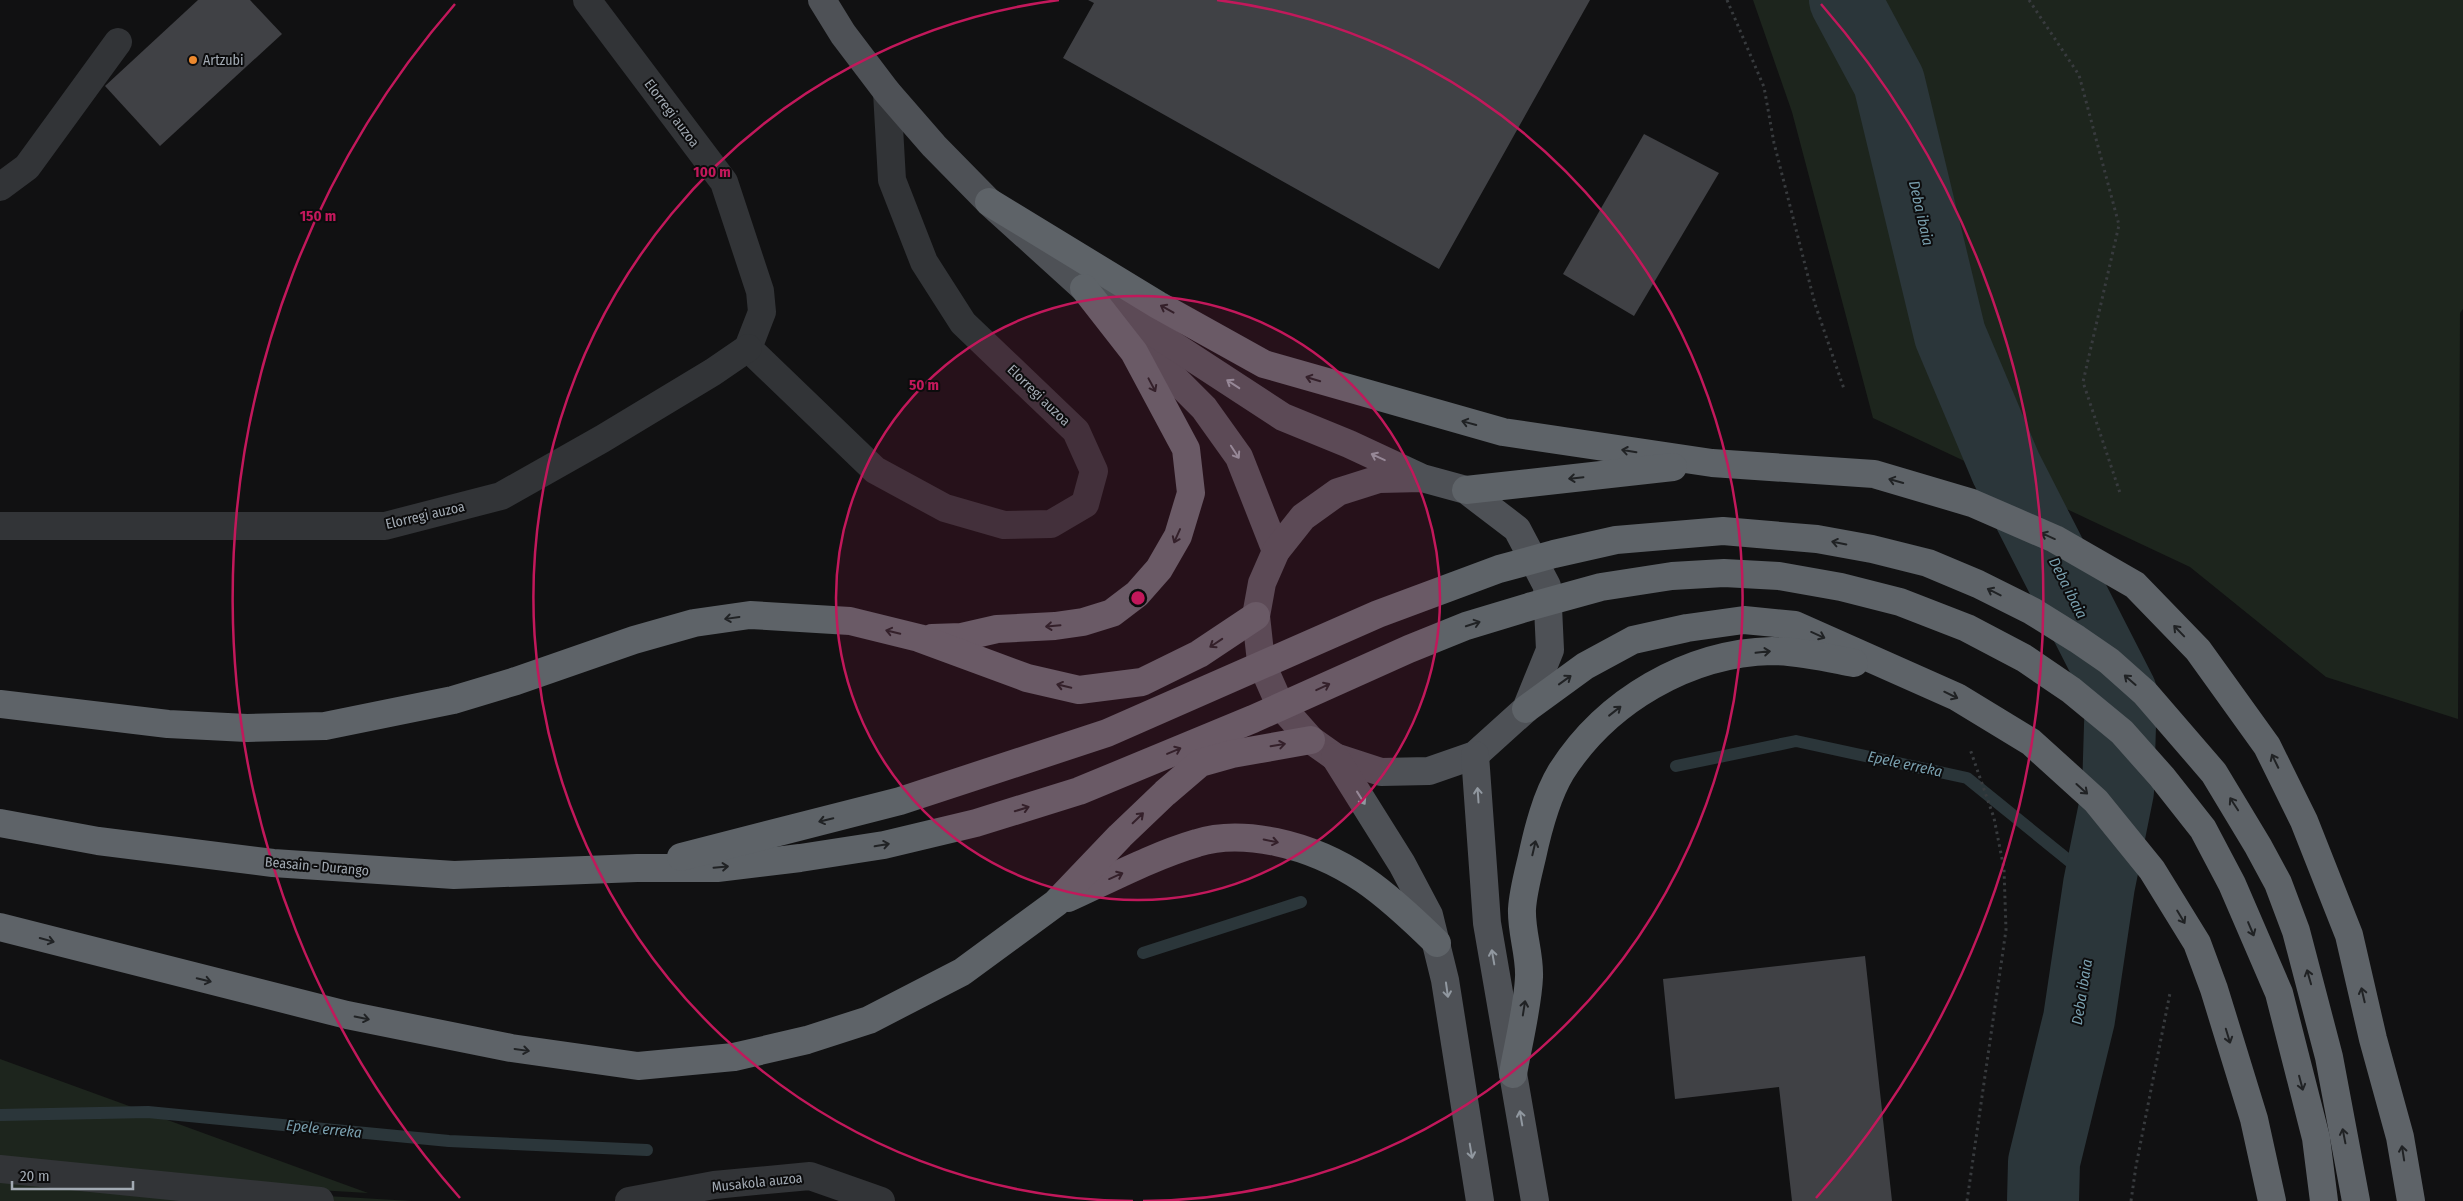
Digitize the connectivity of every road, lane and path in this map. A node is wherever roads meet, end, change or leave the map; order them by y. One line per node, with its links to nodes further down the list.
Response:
1 (587, 0): 10 (street, Elorregi auzoa)
2 (822, 0): 6 (main road)
3 (1727, 0): 11 (path)
4 (2029, 0): 15 (path)
5 (118, 42): 7 (street)
6 (887, 92): 8 (main road); 10 (street, Elorregi auzoa)
7 (0, 187)
8 (989, 202): 9 (main road); 12 (highway, one-way to 8)
9 (1084, 288): 13 (main road, one-way to 9); 17 (main road, one-way to 17); 19 (highway, one-way to 19)
10 (748, 348): 16 (street, Elorregi auzoa)
11 (1844, 390)
12 (1712, 463): 14 (highway, one-way to 14); 45 (highway, one-way to 12)
13 (1422, 478): 14 (main road); 17 (main road)
14 (1466, 490): 22 (main road)
15 (2120, 493)
16 (0, 526)
17 (1276, 551): 18 (main road)
18 (1256, 616): 19 (highway, one-way to 19); 23 (main road)
19 (919, 638): 21 (highway, one-way to 21)
20 (1907, 674): 22 (highway, one-way to 20); 33 (highway, one-way to 20); 42 (highway, one-way to 42)
21 (0, 704)
22 (1526, 709): 25 (main road)
23 (1311, 740): 26 (main road); 29 (highway, one-way to 23)
24 (1970, 749): 40 (path)
25 (1475, 755): 26 (main road); 33 (main road, one-way to 25)
26 (1335, 756): 31 (main road, one-way to 31)
27 (0, 824): 28 (highway, Beasain - Durango)
28 (637, 868): 43 (highway, one-way to 43); 44 (highway, one-way to 28)
29 (1056, 903): 30 (highway, one-way to 29); 31 (highway, one-way to 31)
30 (0, 927)
31 (1437, 943): 39 (main road, one-way to 39)
32 (2170, 993): 41 (path)
33 (1513, 1074): 35 (main road, one-way to 33)
34 (0, 1169): 36 (street)
35 (1534, 1195)
36 (320, 1201)
37 (629, 1201): 38 (street, Musakola auzoa)
38 (882, 1201)
39 (1480, 1201)
40 (1967, 1201)
41 (2131, 1201)
42 (2272, 1201)
43 (2324, 1201)
44 (2356, 1201)
45 (2411, 1201)

